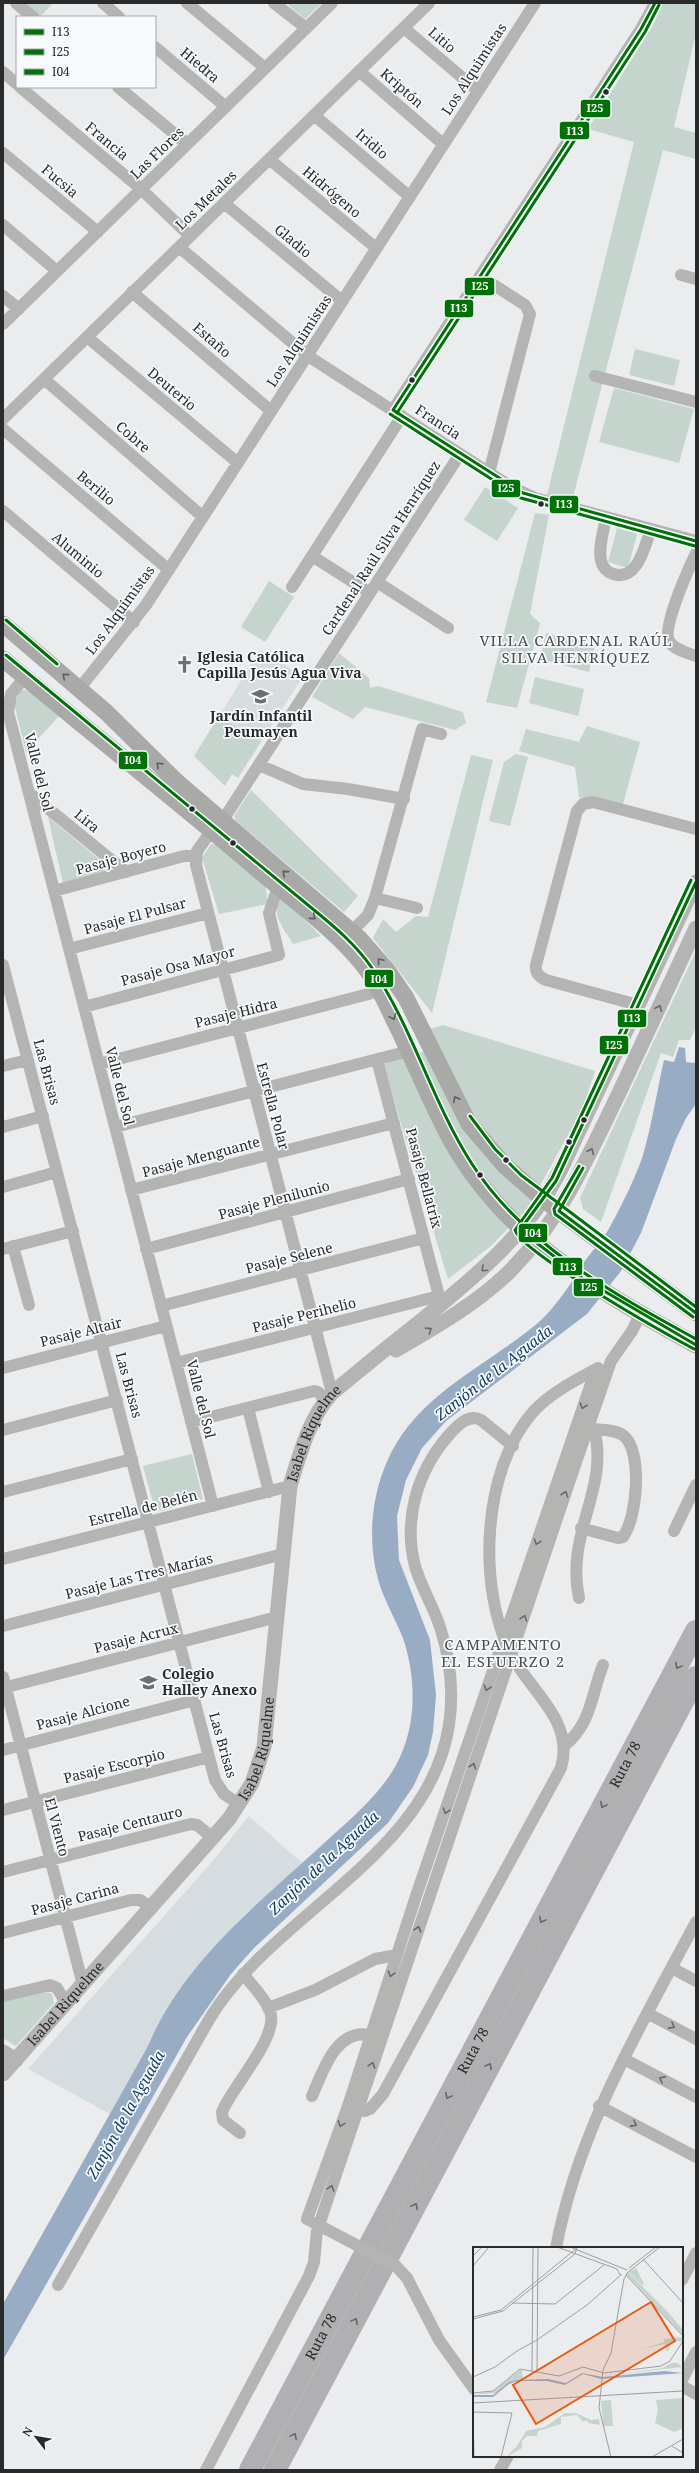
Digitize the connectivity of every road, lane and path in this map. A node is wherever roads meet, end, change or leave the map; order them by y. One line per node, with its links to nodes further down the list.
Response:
1 (16, 3): 9 (street)
2 (103, 3): 10 (street)
3 (187, 3): 14 (street)
4 (274, 3): 11 (street)
5 (332, 3): 11 (street, Las Flores)
6 (429, 3): 12 (street, Los Metales)
7 (535, 3): 20 (street, Los Alquimistas)
8 (655, 3): 37 (street)
9 (32, 16)
10 (118, 16)
11 (306, 28): 14 (street, Las Flores)
12 (404, 28): 15 (street, Los Metales); 20 (street, Litio)
13 (156, 48): 21 (street, Hiedra)
14 (265, 68): 21 (street, Las Flores)
15 (360, 71): 22 (street, Los Metales); 24 (street, Kriptón)
16 (3, 72): 17 (street)
17 (16, 83)
18 (21, 88): 27 (street, Francia)
19 (119, 88): 23 (street)
20 (478, 91): 24 (street, Los Alquimistas)
21 (226, 107): 23 (street, Las Flores)
22 (314, 115): 26 (street, Los Metales); 28 (street, Iridio)
23 (187, 144): 27 (street, Las Flores)
24 (443, 144): 28 (street, Los Alquimistas)
25 (3, 153): 31 (street, Fucsia)
26 (269, 159): 29 (street, Los Metales); 34 (street, Hidrógeno)
27 (141, 190): 31 (street, Las Flores); 32 (street, Francia)
28 (410, 197): 34 (street, Los Alquimistas)
29 (224, 203): 32 (street, Los Metales); 41 (street, Gladio)
30 (3, 226): 35 (street)
31 (98, 232): 35 (street, Las Flores)
32 (190, 236): 33 (street, Los Metales)
33 (179, 247): 39 (street, Los Metales); 45 (street, Francia)
34 (376, 248): 41 (street, Los Alquimistas)
35 (57, 272): 42 (street, Las Flores)
36 (681, 275): 38 (street)
37 (480, 276): 50 (street); 55 (street)
38 (696, 279)
39 (132, 292): 44 (street, Los Metales); 49 (street, Estaño)
40 (3, 296): 42 (street)
41 (342, 301): 45 (street, Los Alquimistas)
42 (19, 309): 43 (street, Las Flores)
43 (3, 324)
44 (87, 337): 47 (street, Los Metales); 54 (street, Deuterio)
45 (308, 356): 49 (street, Los Alquimistas); 50 (street, Francia)
46 (595, 376): 48 (street)
47 (44, 379): 51 (street, Los Metales); 57 (street, Cobre)
48 (696, 402)
49 (271, 411): 54 (street, Los Alquimistas)
50 (397, 413): 53 (street, Francia); 62 (street)
51 (3, 419)
52 (3, 429): 63 (street, Berilio)
53 (460, 454): 55 (street, Francia); 64 (street, Cardenal Raúl Silva Henríquez)
54 (238, 463): 57 (street, Los Alquimistas)
55 (489, 473): 58 (street, Francia)
56 (3, 511): 67 (street, Aluminio)
57 (203, 517): 63 (street, Los Alquimistas)
58 (606, 517): 59 (street, Francia); 59 (street)
59 (651, 529): 60 (street, Francia)
60 (696, 541)
61 (696, 553): 70 (street)
62 (312, 556): 65 (street); 66 (street)
63 (169, 570): 67 (street, Los Alquimistas)
64 (377, 582): 66 (street, Cardenal Raúl Silva Henríquez); 69 (street)
65 (292, 587)
66 (370, 593): 75 (street, Cardenal Raúl Silva Henríquez)
67 (134, 622): 73 (street, Los Alquimistas)
68 (3, 624): 73 (main road, one-way to 68)
69 (448, 628)
70 (696, 656)
71 (3, 659): 72 (main road)
72 (25, 677): 76 (street, Valle del Sol); 78 (main road)
73 (79, 689): 78 (main road, one-way to 73)
74 (441, 734): 77 (street)
75 (259, 765): 77 (street); 78 (street, Cardenal Raúl Silva Henríquez)
76 (29, 793): 81 (street, Lira); 84 (street, Valle del Sol)
77 (404, 799): 85 (street)
78 (217, 825): 80 (street); 83 (main road); 89 (main road, one-way to 78)
79 (696, 829): 95 (street)
80 (195, 856): 81 (street, Pasaje Boyero); 87 (street, Estrella Polar)
81 (126, 872): 84 (street, Pasaje Boyero)
82 (696, 882): 95 (street, Isabel Riquelme)
83 (278, 887): 92 (street, Pasaje Osa Mayor); 93 (main road, one-way to 93)
84 (54, 891): 90 (street, Valle del Sol)
85 (375, 898): 86 (street); 89 (street)
86 (417, 908)
87 (208, 913): 90 (street, Pasaje El Pulsar); 92 (street, Estrella Polar)
88 (696, 928): 114 (street, Isabel Riquelme, one-way to 88)
89 (352, 931): 113 (main road, one-way to 89)
90 (69, 949): 96 (street, Valle del Sol)
91 (3, 965): 94 (street, Las Brisas)
92 (223, 970): 96 (street, Pasaje Osa Mayor); 97 (street, Estrella Polar)
93 (380, 991): 97 (street, Pasaje Hidra); 98 (main road, one-way to 98)
94 (8, 1005): 99 (street, Las Brisas)
95 (638, 1005): 113 (street, Isabel Riquelme)
96 (84, 1007): 101 (street, Valle del Sol)
97 (238, 1028): 101 (street, Pasaje Hidra); 103 (street, Estrella Polar)
98 (409, 1051): 100 (street); 116 (main road)
99 (28, 1060): 102 (street); 104 (street, Las Brisas)
100 (377, 1060): 103 (street); 105 (street, Pasaje Bellatrix)
101 (99, 1064): 107 (street, Valle del Sol)
102 (3, 1066)
103 (254, 1091): 107 (street); 108 (street, Estrella Polar)
104 (43, 1116): 106 (street); 109 (street, Las Brisas)
105 (394, 1123): 108 (street, Pasaje Menguante); 110 (street, Pasaje Bellatrix)
106 (3, 1127)
107 (115, 1127): 112 (street, Valle del Sol)
108 (270, 1154): 112 (street, Pasaje Menguante); 115 (street, Estrella Polar)
109 (57, 1172): 111 (street); 117 (street, Las Brisas)
110 (408, 1179): 115 (street, Pasaje Plenilunio); 118 (street, Pasaje Bellatrix)
111 (3, 1187)
112 (131, 1190): 121 (street, Valle del Sol)
113 (544, 1200): 114 (main road); 116 (street, Isabel Riquelme)
114 (559, 1211): 119 (street, Isabel Riquelme); 127 (main road)
115 (285, 1212): 121 (street, Pasaje Plenilunio); 122 (street, Estrella Polar)
116 (520, 1230): 119 (main road); 123 (street, Isabel Riquelme, one-way to 123)
117 (73, 1231): 120 (street); 130 (street, Las Brisas)
118 (424, 1238): 122 (street, Pasaje Selene); 123 (street, Pasaje Bellatrix)
119 (535, 1244): 126 (main road); 133 (street, Isabel Riquelme, one-way to 119)
120 (8, 1247): 124 (street)
121 (146, 1249): 125 (street, Valle del Sol)
122 (300, 1270): 125 (street, Pasaje Selene); 129 (street, Estrella Polar)
123 (442, 1299): 129 (street, Pasaje Perihelio); 133 (street, Isabel Riquelme)
124 (30, 1305)
125 (161, 1306): 128 (street, Valle del Sol)
126 (641, 1314): 131 (main road); 132 (street)
127 (696, 1314)
128 (166, 1326): 130 (street, Pasaje Altair); 134 (street, Valle del Sol)
129 (315, 1328): 134 (street, Pasaje Perihelio); 137 (street, Estrella Polar)
130 (102, 1342): 135 (street, Pasaje Altair); 138 (street, Las Brisas)
131 (696, 1345)
132 (611, 1361): 136 (street); 141 (street)
133 (370, 1362): 137 (street, Isabel Riquelme)
134 (176, 1363): 140 (street, Valle del Sol)
135 (3, 1368)
136 (596, 1369): 141 (street, one-way to 141); 143 (street)
137 (328, 1397): 139 (street); 146 (street, Isabel Riquelme)
138 (117, 1400): 142 (street); 144 (street, Las Brisas)
139 (248, 1408): 140 (street); 148 (street)
140 (191, 1422): 149 (street, Valle del Sol)
141 (586, 1427): 151 (street); 151 (street); 160 (street, one-way to 160); 162 (street, one-way to 141)
142 (3, 1430)
143 (513, 1446): 160 (street); 187 (street)
144 (132, 1459): 147 (street); 150 (street, Las Brisas)
145 (696, 1485): 152 (street)
146 (290, 1486): 148 (street, Estrella de Belén); 153 (street, Isabel Riquelme)
147 (3, 1492)
148 (269, 1492): 149 (street, Estrella de Belén)
149 (213, 1506): 150 (street, Estrella de Belén)
150 (149, 1521): 154 (street, Estrella de Belén); 155 (street, Las Brisas)
151 (582, 1528): 156 (street)
152 (674, 1532)
153 (283, 1554): 155 (street, Pasaje Las Tres Marías); 157 (street, Isabel Riquelme)
154 (3, 1559)
155 (165, 1585): 158 (street, Pasaje Las Tres Marías); 161 (street, Las Brisas)
156 (579, 1598)
157 (277, 1617): 161 (street, Pasaje Acrux); 173 (street, Isabel Riquelme)
158 (3, 1626)
159 (696, 1631): 218 (highway, Ruta 78, one-way to 218)
160 (504, 1637): 162 (street); 171 (street, one-way to 171)
161 (180, 1642): 165 (street, Pasaje Acrux); 166 (street, Las Brisas)
162 (511, 1655): 168 (street); 171 (street, one-way to 162)
163 (603, 1665): 168 (street)
164 (696, 1677): 219 (highway, Ruta 78, one-way to 164)
165 (4, 1684): 167 (street, El Viento)
166 (195, 1700): 167 (street, Pasaje Alcione); 170 (street, Las Brisas)
167 (21, 1745): 169 (street, Pasaje Alcione); 172 (street, El Viento)
168 (564, 1746): 203 (street)
169 (3, 1750)
170 (209, 1757): 172 (street, Pasaje Escorpio); 173 (street, Las Brisas)
171 (459, 1789): 178 (street, one-way to 178); 179 (street)
172 (36, 1802): 174 (street, Pasaje Escorpio); 176 (street, El Viento)
173 (239, 1804): 175 (street, Isabel Riquelme)
174 (3, 1810)
175 (213, 1838): 176 (street, Pasaje Centauro); 180 (street, Isabel Riquelme)
176 (50, 1860): 177 (street, Pasaje Centauro); 181 (street, El Viento)
177 (3, 1872)
178 (416, 1896): 179 (street); 184 (street)
179 (428, 1898): 184 (street, one-way to 179)
180 (152, 1908): 181 (street, Pasaje Carina); 189 (street, Isabel Riquelme)
181 (65, 1917): 183 (street, Pasaje Carina); 189 (street, El Viento)
182 (696, 1922): 186 (street)
183 (3, 1933)
184 (407, 1944): 185 (street); 191 (street)
185 (397, 1955): 191 (street, one-way to 191); 193 (street)
186 (672, 1968): 188 (street); 194 (street)
187 (243, 1974): 193 (street); 210 (street)
188 (696, 1981)
189 (83, 1985): 192 (street, Isabel Riquelme)
190 (3, 1996): 192 (street)
191 (389, 1996): 195 (street); 203 (street, one-way to 191)
192 (66, 2003): 197 (street, Isabel Riquelme)
193 (268, 2008): 204 (street)
194 (647, 2014): 196 (street, one-way to 196); 198 (street)
195 (370, 2035): 200 (street); 203 (street)
196 (696, 2039)
197 (9, 2056): 199 (street, Isabel Riquelme)
198 (624, 2059): 201 (street, one-way to 198); 202 (street)
199 (3, 2074)
200 (312, 2096)
201 (696, 2097)
202 (600, 2106): 205 (street, one-way to 205); 207 (street)
203 (353, 2107): 206 (street, one-way to 203); 206 (street, one-way to 206)
204 (240, 2133)
205 (696, 2157)
206 (319, 2226): 214 (street, bridge); 217 (street)
207 (556, 2247)
208 (696, 2253): 209 (street)
209 (683, 2278)
210 (58, 2285)
211 (696, 2352): 212 (street)
212 (683, 2378)
213 (683, 2387): 215 (street)
214 (473, 2388)
215 (696, 2394)
216 (507, 2457): 220 (street)
217 (206, 2470)
218 (250, 2470)
219 (275, 2470)
220 (500, 2470)

